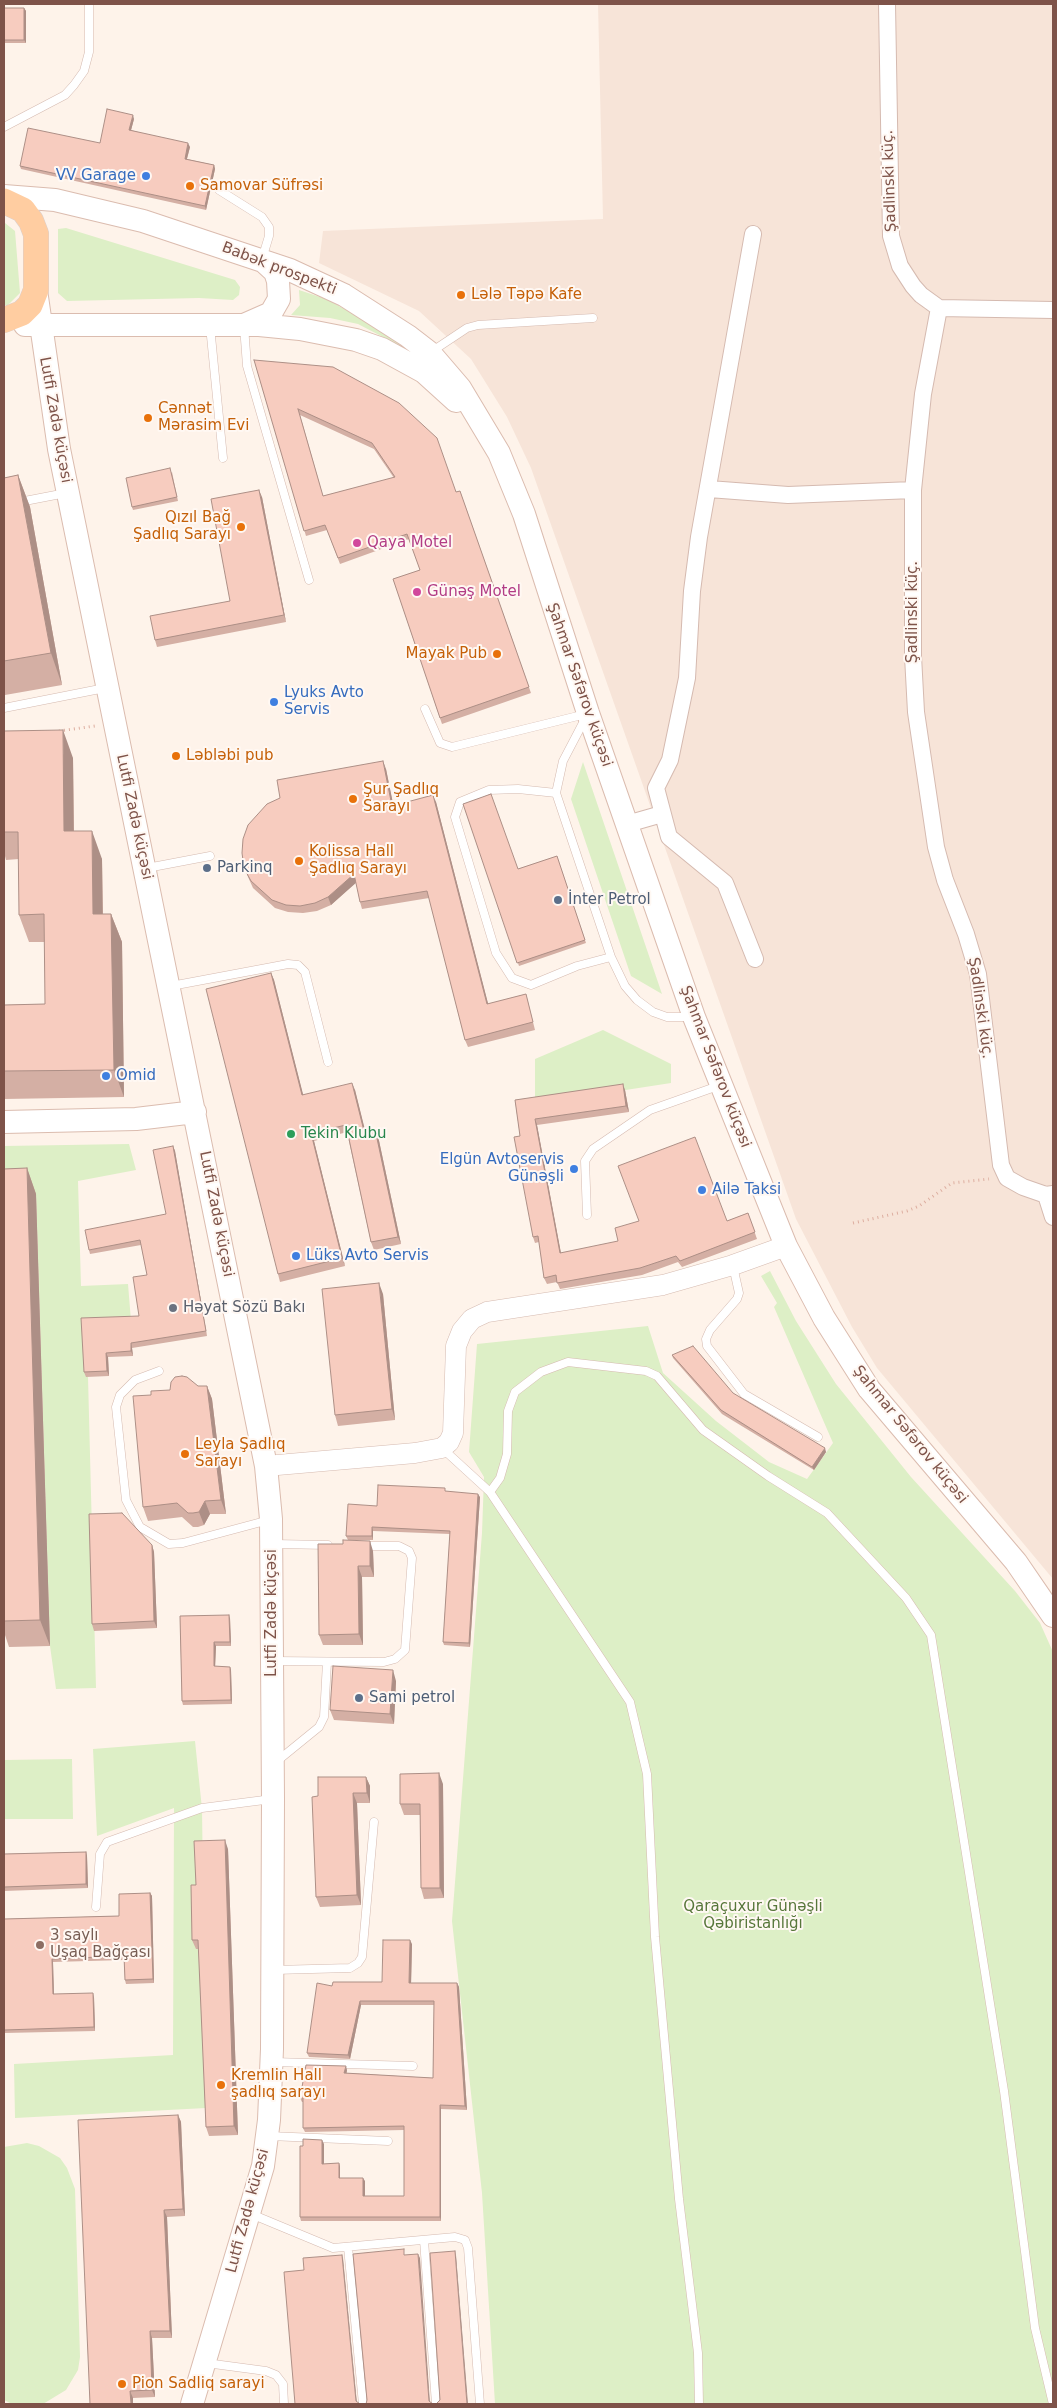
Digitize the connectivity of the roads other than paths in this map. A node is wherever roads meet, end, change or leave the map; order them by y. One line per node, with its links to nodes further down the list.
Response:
1 (89, 4): 3 (lane)
2 (887, 4): 10 (street, Şadlinski küç.)
3 (4, 127)
4 (219, 190): 8 (lane)
5 (4, 196): 8 (main road, Babək prospekti)
6 (4, 200): 9 (main road)
7 (753, 234): 21 (street)
8 (262, 260): 16 (main road); 18 (main road, Babək prospekti)
9 (36, 290): 13 (main road); 15 (main road, Lutfi Zadə küçəsi)
10 (939, 308): 11 (street); 22 (street, Şadlinski küç.)
11 (1053, 310)
12 (593, 318): 18 (lane)
13 (4, 320)
14 (210, 324): 15 (main road); 16 (main road); 20 (lane)
15 (40, 325): 17 (main road); 23 (main road, Lutfi Zadə küçəsi)
16 (244, 325): 19 (main road); 25 (lane)
17 (4, 326)
18 (430, 353): 19 (main road, Babək prospekti)
19 (494, 445): 29 (main road, Şahmar Səfərov küçəsi)
20 (223, 458)
21 (710, 489): 22 (street); 31 (street)
22 (914, 490): 43 (street, Şadlinski küç.)
23 (68, 493): 24 (lane); 26 (main road, Lutfi Zadə küçəsi)
24 (4, 505)
25 (309, 580)
26 (107, 688): 27 (lane); 34 (main road, Lutfi Zadə küçəsi)
27 (4, 708)
28 (425, 709): 29 (lane)
29 (588, 713): 30 (lane); 32 (main road, Şahmar Səfərov küçəsi)
30 (556, 793): 35 (lane); 35 (lane)
31 (662, 814): 32 (street); 36 (street)
32 (627, 824): 38 (main road, Şahmar Səfərov küçəsi)
33 (210, 856): 34 (lane)
34 (145, 868): 37 (main road, Lutfi Zadə küçəsi)
35 (612, 956): 38 (lane)
36 (755, 959)
37 (169, 986): 39 (lane); 41 (main road, Lutfi Zadə küçəsi)
38 (694, 1017): 40 (main road, Şahmar Səfərov küçəsi)
39 (328, 1062)
40 (720, 1085): 44 (lane); 46 (main road, Şahmar Səfərov küçəsi)
41 (196, 1112): 42 (main road); 51 (main road, Lutfi Zadə küçəsi)
42 (4, 1122)
43 (1050, 1195): 45 (street)
44 (587, 1215)
45 (1053, 1217)
46 (786, 1246): 47 (street); 57 (main road, Şahmar Səfərov küçəsi)
47 (733, 1265): 49 (lane); 50 (street)
48 (159, 1371): 53 (lane)
49 (818, 1437)
50 (442, 1448): 51 (street); 52 (lane)
51 (266, 1466): 53 (main road, Lutfi Zadə küçəsi)
52 (490, 1492): 78 (lane); 79 (lane)
53 (271, 1519): 54 (main road, Lutfi Zadə küçəsi)
54 (272, 1544): 55 (lane); 58 (main road, Lutfi Zadə küçəsi)
55 (340, 1545)
56 (350, 1546): 59 (lane)
57 (1053, 1616)
58 (272, 1661): 59 (lane); 60 (main road, Lutfi Zadə küçəsi)
59 (327, 1662): 60 (lane)
60 (273, 1764): 61 (main road, Lutfi Zadə küçəsi)
61 (273, 1799): 63 (lane); 64 (main road, Lutfi Zadə küçəsi)
62 (374, 1822): 64 (lane)
63 (96, 1907)
64 (272, 1970): 65 (main road, Lutfi Zadə küçəsi)
65 (271, 2062): 66 (lane); 67 (main road, Lutfi Zadə küçəsi)
66 (413, 2066)
67 (267, 2136): 68 (lane); 69 (main road, Lutfi Zadə küçəsi)
68 (388, 2140)
69 (249, 2213): 71 (lane); 72 (main road, Lutfi Zadə küçəsi)
70 (424, 2240): 71 (lane); 76 (lane); 77 (lane)
71 (348, 2246): 75 (lane)
72 (205, 2363): 73 (main road, Lutfi Zadə küçəsi); 74 (lane)
73 (192, 2404)
74 (284, 2404)
75 (363, 2404)
76 (436, 2404)
77 (480, 2404)
78 (699, 2404)
79 (1053, 2404)

